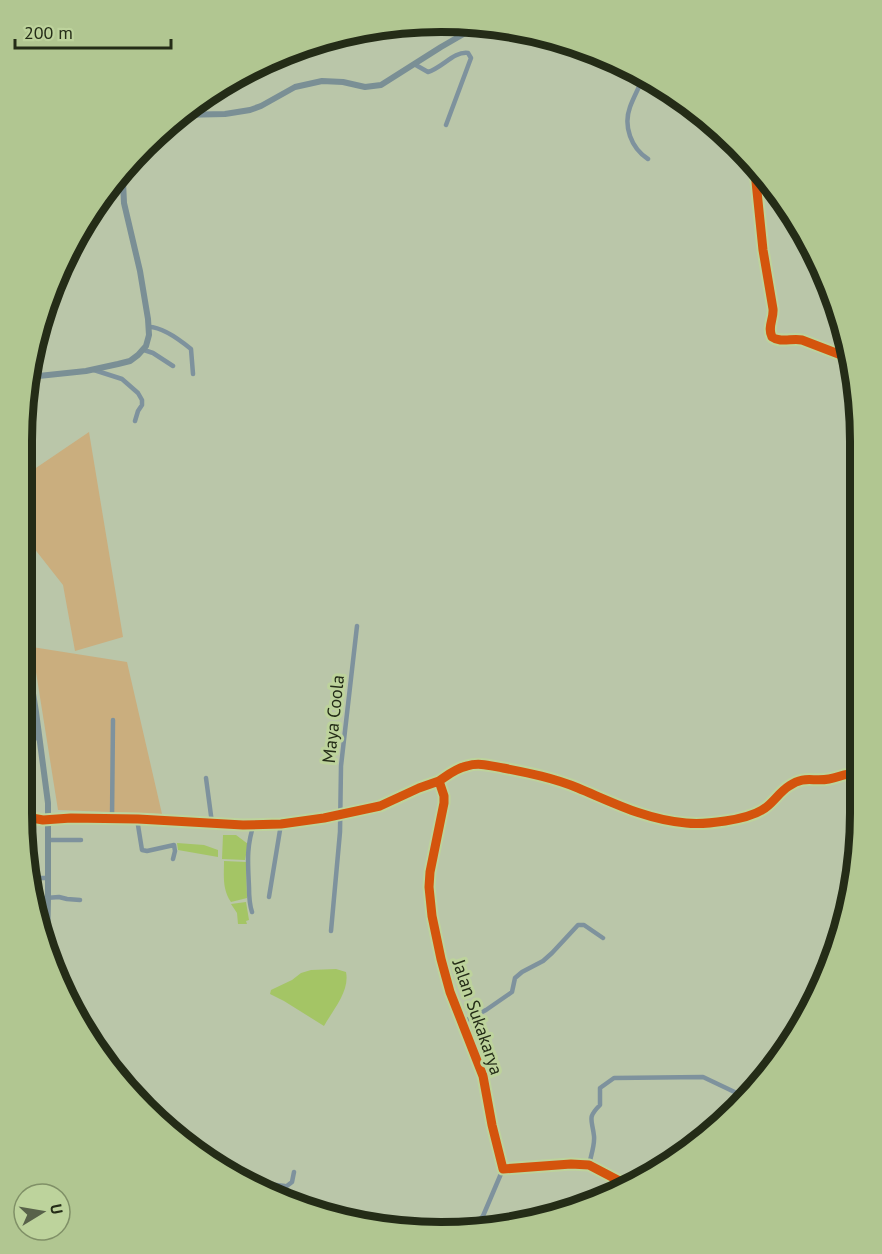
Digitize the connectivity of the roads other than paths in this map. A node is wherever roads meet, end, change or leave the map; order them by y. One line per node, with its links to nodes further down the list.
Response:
1 (468, 32): 2 (main road)
2 (414, 64): 4 (main road); 5 (street)
3 (640, 83): 6 (street)
4 (193, 115)
5 (446, 125)
6 (648, 159)
7 (756, 179): 11 (main road)
8 (123, 183): 9 (main road)
9 (149, 327): 10 (main road); 14 (street)
10 (144, 350): 12 (street); 13 (main road)
11 (842, 355)
12 (173, 366)
13 (94, 370): 15 (main road); 16 (street)
14 (194, 374)
15 (37, 376)
16 (135, 421)
17 (357, 626): 25 (street, Maya Coola)
18 (32, 695): 21 (main road)
19 (113, 720): 28 (street)
20 (32, 738): 21 (street)
21 (39, 738): 27 (main road)
22 (850, 774): 24 (street)
23 (206, 778): 30 (street)
24 (439, 781): 25 (street); 46 (street, Jalan Sukakarya)
25 (340, 815): 32 (street); 44 (street, Maya Coola)
26 (32, 818): 27 (street)
27 (48, 819): 28 (street); 33 (main road)
28 (112, 819): 29 (street)
29 (137, 819): 30 (street); 35 (street)
30 (212, 823): 31 (street)
31 (254, 824): 32 (street); 42 (street)
32 (281, 824): 38 (street)
33 (48, 840): 34 (street); 37 (main road)
34 (81, 840)
35 (173, 859)
36 (37, 878): 37 (street)
37 (48, 878): 40 (main road)
38 (269, 897)
39 (40, 898): 40 (street)
40 (48, 898): 41 (street); 43 (main road)
41 (80, 900)
42 (252, 912)
43 (47, 927)
44 (331, 931)
45 (603, 939): 46 (street)
46 (463, 1023): 49 (street, Jalan Sukakarya)
47 (739, 1094): 48 (street)
48 (589, 1165): 49 (street); 51 (street)
49 (503, 1169): 55 (street)
50 (294, 1172): 53 (street)
51 (620, 1181)
52 (272, 1186): 53 (street)
53 (285, 1186): 54 (street)
54 (282, 1190)
55 (479, 1221)

